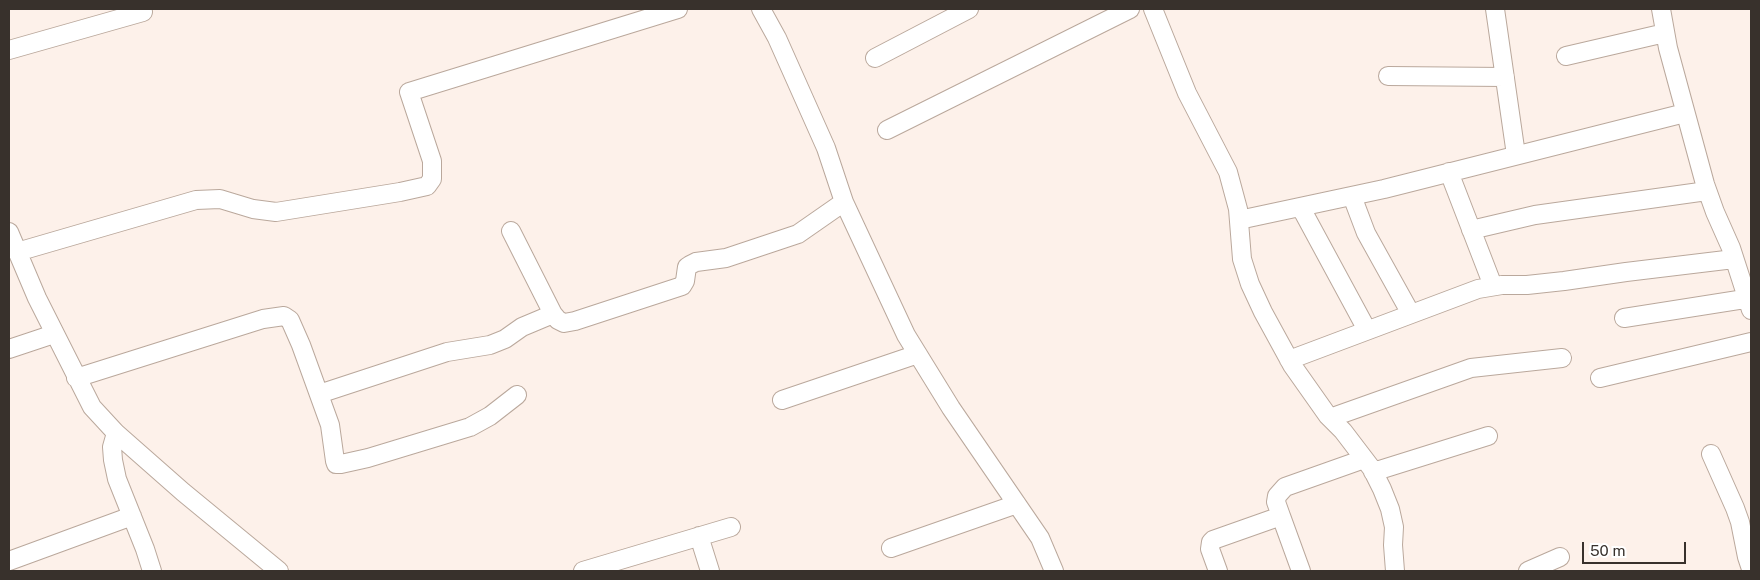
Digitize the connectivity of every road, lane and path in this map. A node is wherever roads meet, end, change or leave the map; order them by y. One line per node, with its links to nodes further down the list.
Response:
1 (678, 9): 27 (street)
2 (762, 9): 21 (street)
3 (969, 9): 12 (street)
4 (1130, 9): 16 (street)
5 (1153, 9): 23 (street)
6 (1495, 9): 14 (street)
7 (1661, 9): 9 (street)
8 (143, 12): 10 (street)
9 (1665, 33): 11 (street); 15 (street)
10 (9, 50)
11 (1566, 56)
12 (875, 58)
13 (1388, 76): 14 (street)
14 (1505, 76): 17 (street)
15 (1685, 113): 17 (street); 19 (street)
16 (887, 130)
17 (1516, 155): 18 (street)
18 (1449, 172): 20 (street); 24 (street)
19 (1707, 191): 24 (street); 28 (street)
20 (1352, 196): 22 (street); 32 (street)
21 (844, 202): 31 (street); 38 (street)
22 (1301, 208): 23 (street); 34 (street)
23 (1239, 220): 40 (street)
24 (1471, 230): 29 (street)
25 (511, 231): 31 (street)
26 (9, 232): 27 (street)
27 (17, 252): 35 (street)
28 (1734, 259): 29 (street); 30 (street)
29 (1493, 286): 32 (street)
30 (1750, 302): 33 (street)
31 (553, 314): 43 (street)
32 (1410, 314): 34 (street)
33 (1624, 318)
34 (1367, 330): 40 (street)
35 (54, 334): 37 (street); 41 (street)
36 (1751, 342): 42 (street)
37 (9, 349)
38 (918, 354): 45 (street); 51 (street)
39 (1562, 358): 46 (street)
40 (1289, 360): 46 (street)
41 (76, 378): 43 (street); 47 (street)
42 (1600, 378)
43 (319, 394): 44 (street)
44 (517, 395)
45 (782, 400)
46 (1330, 418): 50 (street)
47 (116, 433): 52 (street); 62 (street)
48 (1488, 436): 50 (street)
49 (1711, 454): 59 (street)
50 (1369, 465): 53 (street); 67 (street)
51 (1017, 504): 56 (street); 64 (street)
52 (132, 516): 58 (street); 61 (street)
53 (1281, 516): 65 (street); 66 (street)
54 (731, 527): 55 (street)
55 (699, 536): 60 (street); 63 (street)
56 (890, 548)
57 (1560, 557): 68 (street)
58 (9, 561)
59 (1751, 569)
60 (593, 570)
61 (152, 571)
62 (279, 571)
63 (710, 571)
64 (1054, 571)
65 (1218, 571)
66 (1301, 571)
67 (1395, 571)
68 (1528, 571)

